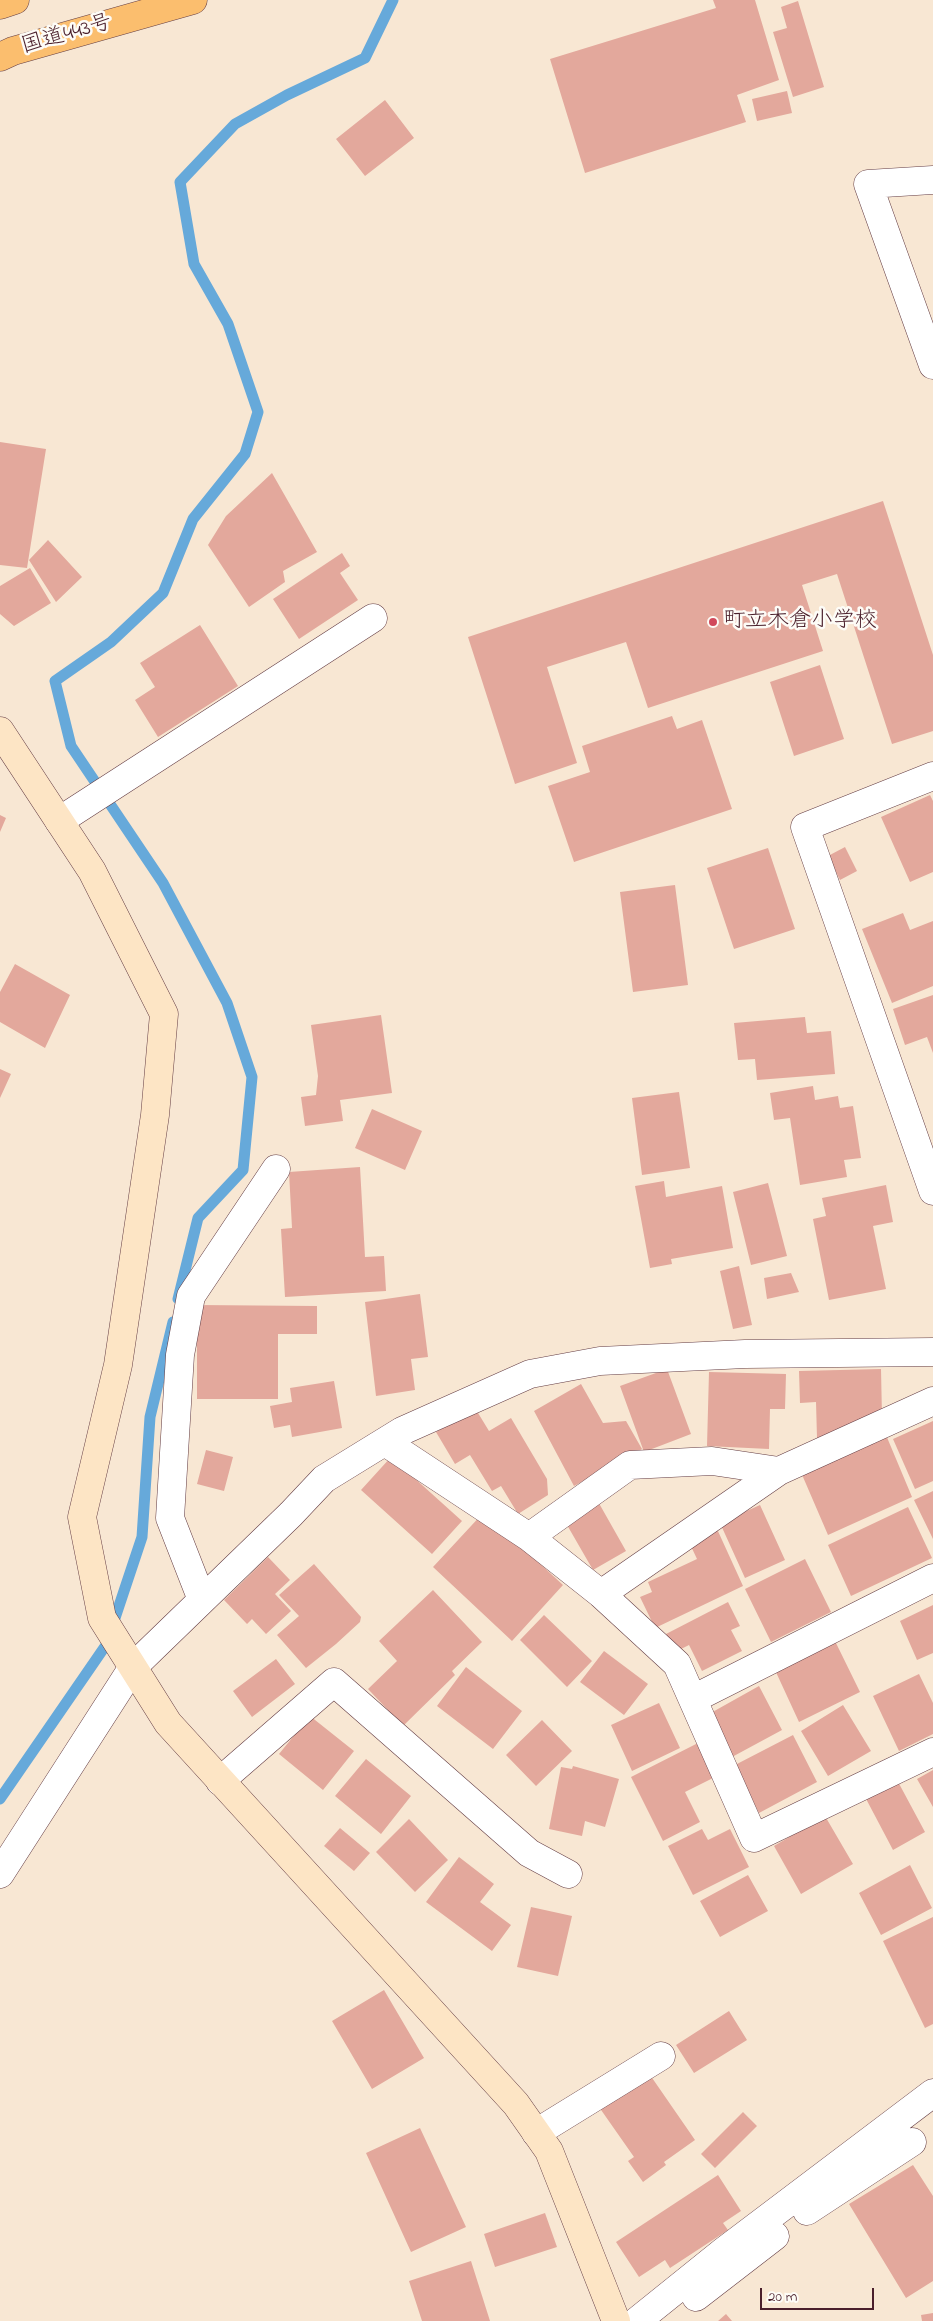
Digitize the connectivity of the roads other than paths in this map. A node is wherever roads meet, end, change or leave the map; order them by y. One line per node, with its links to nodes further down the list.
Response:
1 (15, 0): 3 (highway)
2 (193, 0): 4 (highway, 国道443号)
3 (0, 5)
4 (0, 57)
5 (933, 180): 6 (street)
6 (933, 365)
7 (373, 618): 10 (street)
8 (0, 731): 10 (street)
9 (933, 776): 12 (street)
10 (59, 820): 21 (street)
11 (276, 1168): 20 (street)
12 (933, 1191)
13 (933, 1352): 15 (street)
14 (933, 1401): 16 (street)
15 (385, 1442): 17 (street); 20 (street)
16 (779, 1470): 17 (street); 19 (street)
17 (529, 1537): 19 (street)
18 (933, 1578): 22 (street)
19 (601, 1594): 22 (street)
20 (202, 1600): 21 (street)
21 (133, 1667): 24 (street); 25 (street)
22 (693, 1699): 23 (street)
23 (933, 1752)
24 (220, 1781): 26 (street); 29 (street)
25 (0, 1874)
26 (568, 1874)
27 (661, 2056): 29 (street)
28 (933, 2093): 32 (street)
29 (536, 2133): 31 (street)
30 (912, 2142): 33 (street)
31 (616, 2321)
32 (637, 2321)
33 (666, 2321)

